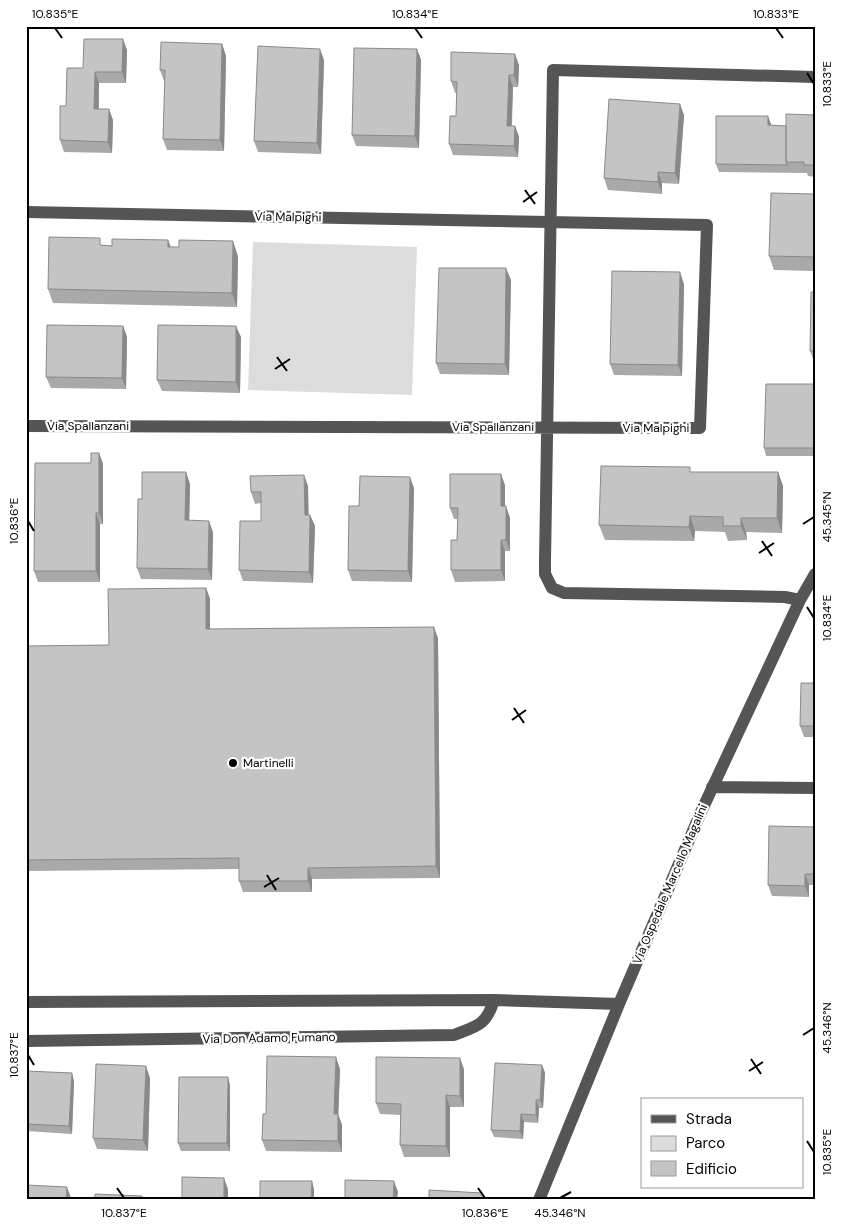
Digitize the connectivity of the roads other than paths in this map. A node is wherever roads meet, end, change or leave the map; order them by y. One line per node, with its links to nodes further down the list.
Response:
1 (815, 77): 3 (street)
2 (26, 212): 3 (street, Via Malpighi)
3 (551, 222): 5 (street); 5 (street, Via Malpighi)
4 (26, 426): 5 (street, Via Spallanzani)
5 (547, 427): 7 (street, Via Spallanzani)
6 (815, 574): 7 (street, Via Ospedale Marcello Magalini)
7 (800, 600): 8 (street, Via Ospedale Marcello Magalini)
8 (712, 787): 9 (street); 12 (street, Via Ospedale Marcello Magalini)
9 (815, 788)
10 (494, 1000): 11 (street); 12 (street); 13 (street, Via Don Adamo Fumano)
11 (26, 1002)
12 (619, 1004): 14 (street, Via Ospedale Marcello Magalini)
13 (26, 1041)
14 (539, 1200)

